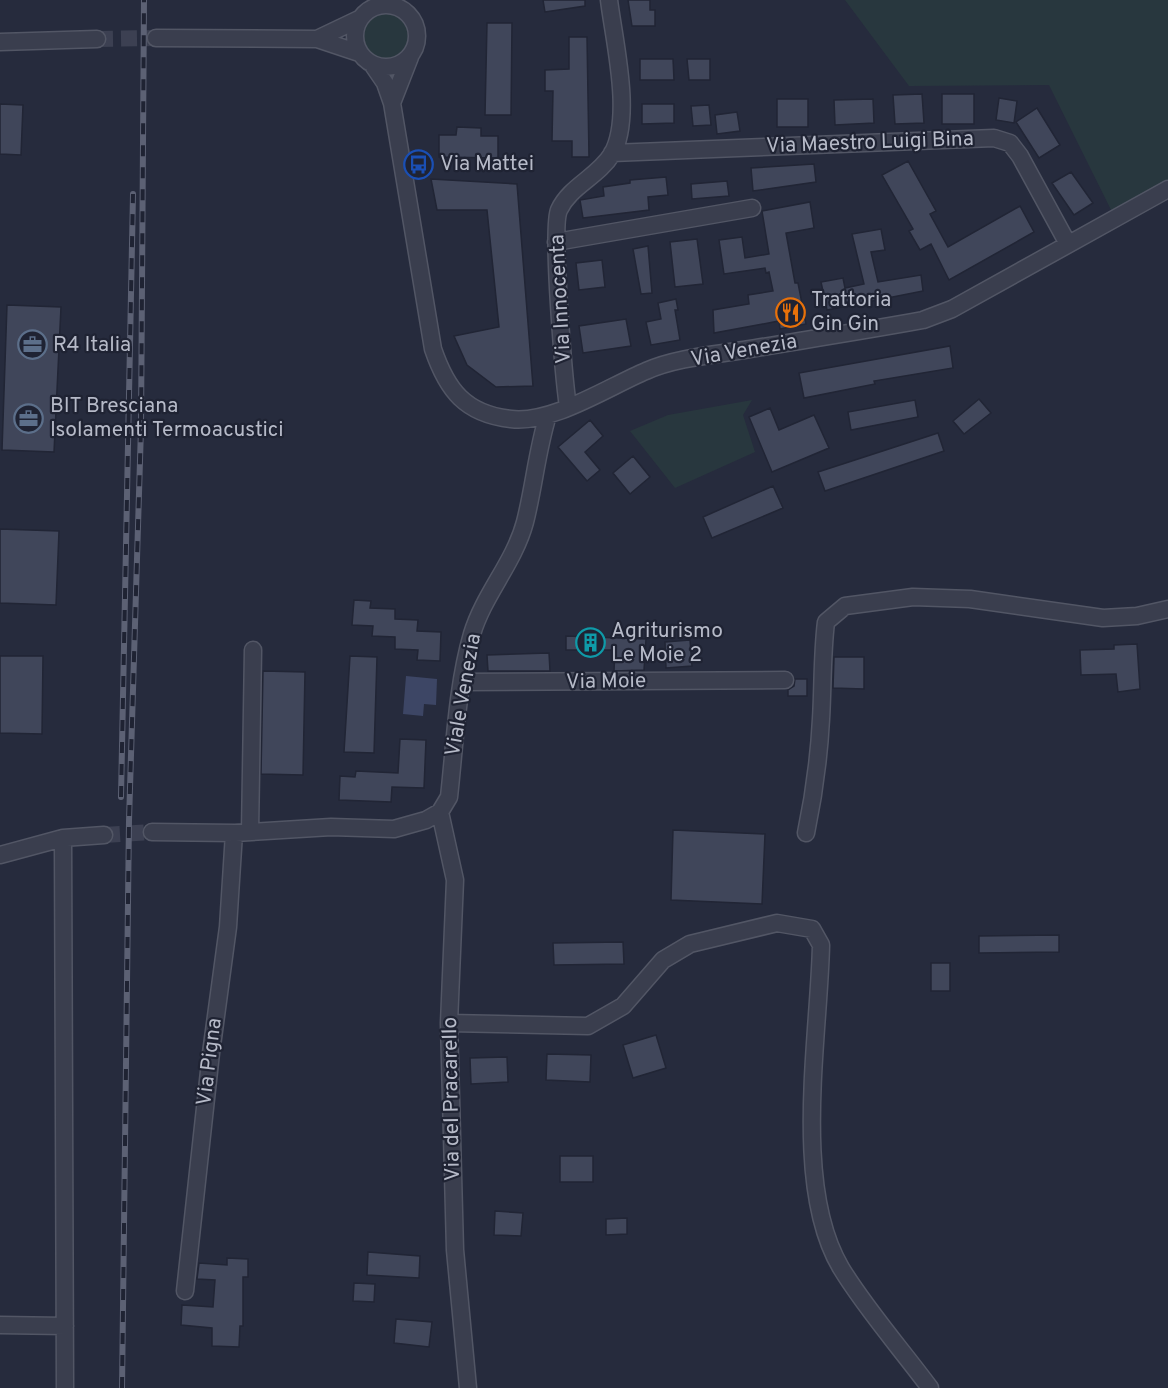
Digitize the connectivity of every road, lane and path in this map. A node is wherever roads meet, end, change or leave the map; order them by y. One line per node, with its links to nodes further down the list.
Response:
1 (609, 0): 11 (street, Via Innocenta)
2 (399, 4): 3 (street); 8 (street)
3 (366, 10): 6 (street); 9 (street)
4 (156, 38): 6 (street)
5 (97, 39): 7 (street)
6 (317, 39): 9 (street)
7 (0, 42)
8 (410, 57): 9 (street); 10 (street)
9 (366, 58): 10 (street)
10 (392, 104): 17 (street)
11 (612, 153): 14 (street, Via Innocenta); 15 (street, Via Maestro Luigi Bina)
12 (1168, 189): 15 (street, Via Venezia)
13 (752, 208): 14 (street)
14 (556, 242): 16 (street, Via Innocenta)
15 (1068, 244): 16 (street, Via Venezia)
16 (568, 406): 17 (street, Via Venezia)
17 (541, 417): 21 (street, Viale Venezia)
18 (1168, 609): 25 (street)
19 (253, 650): 24 (street, Via Pigna)
20 (785, 680): 21 (street, Via Moie)
21 (462, 682): 22 (street, Viale Venezia)
22 (440, 812): 24 (street); 29 (street, Via del Pracarello)
23 (152, 832): 24 (street)
24 (242, 832): 30 (street, Via Pigna)
25 (806, 833)
26 (104, 836): 27 (street)
27 (63, 838): 28 (street); 32 (street)
28 (0, 855)
29 (450, 1023): 34 (street, Via del Pracarello); 35 (street)
30 (185, 1291)
31 (0, 1325): 32 (street)
32 (65, 1326): 33 (street)
33 (65, 1388)
34 (468, 1388)
35 (930, 1388)

